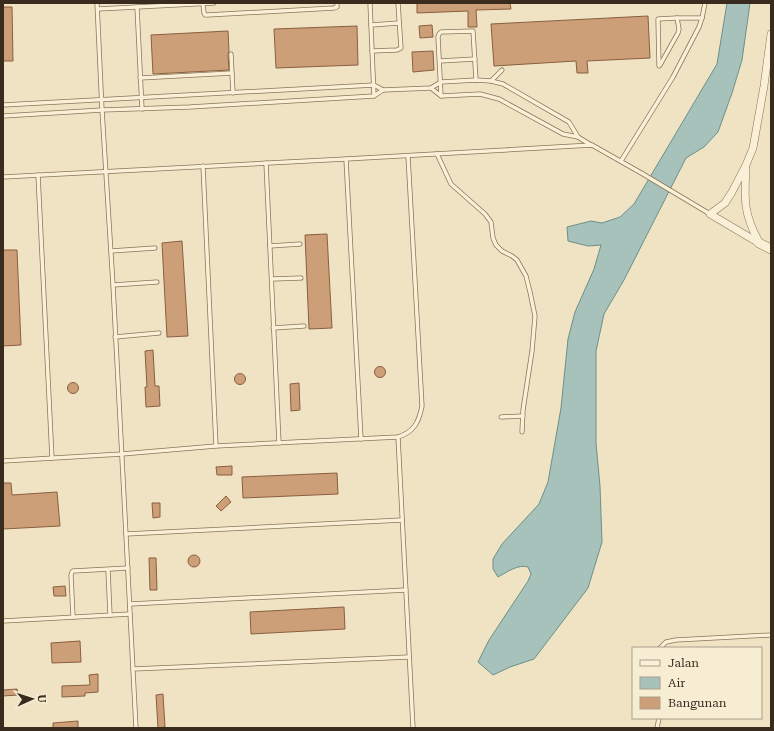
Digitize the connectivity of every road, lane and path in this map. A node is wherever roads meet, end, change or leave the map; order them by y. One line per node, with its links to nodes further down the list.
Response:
1 (97, 3): 9 (lane)
2 (213, 3): 7 (lane)
3 (337, 3): 7 (lane)
4 (370, 3): 13 (lane)
5 (398, 3): 12 (lane)
6 (705, 3): 11 (lane)
7 (203, 4): 8 (lane)
8 (137, 7): 9 (lane); 21 (lane)
9 (98, 9): 32 (lane)
10 (677, 18): 10 (lane); 11 (lane)
11 (702, 18): 42 (lane)
12 (399, 23): 13 (lane); 15 (lane)
13 (371, 25): 15 (lane)
14 (771, 34): 44 (street)
15 (372, 51): 25 (lane)
16 (231, 54): 20 (lane)
17 (475, 59): 18 (lane); 18 (lane); 22 (lane)
18 (440, 61): 24 (lane)
19 (502, 70): 23 (lane)
20 (232, 73): 21 (lane); 28 (lane)
21 (140, 78): 31 (lane)
22 (476, 80): 23 (lane); 24 (lane)
23 (491, 81): 37 (lane)
24 (441, 82): 26 (lane); 30 (lane)
25 (374, 85): 27 (lane); 28 (lane); 29 (lane)
26 (431, 88): 27 (lane); 30 (lane)
27 (383, 90): 29 (lane)
28 (233, 93): 31 (lane)
29 (374, 96): 34 (lane)
30 (442, 96): 37 (lane)
31 (142, 97): 32 (lane); 34 (lane)
32 (101, 100): 33 (lane); 35 (lane)
33 (3, 105)
34 (142, 108): 35 (lane)
35 (102, 110): 36 (lane); 46 (lane)
36 (3, 116)
37 (578, 137): 38 (lane)
38 (592, 145): 39 (lane); 42 (lane)
39 (437, 154): 40 (lane); 64 (lane)
40 (408, 156): 41 (lane); 67 (lane)
41 (346, 159): 43 (lane); 68 (lane)
42 (620, 161): 49 (lane)
43 (266, 164): 45 (lane); 52 (lane)
44 (746, 165): 49 (street); 50 (street)
45 (203, 166): 46 (lane); 70 (lane)
46 (106, 172): 47 (lane); 55 (lane)
47 (38, 175): 48 (lane); 72 (lane)
48 (3, 177)
49 (710, 214): 50 (street)
50 (759, 243): 54 (street)
51 (300, 244): 52 (lane)
52 (270, 246): 57 (lane)
53 (155, 248): 55 (lane)
54 (771, 249)
55 (111, 251): 59 (lane)
56 (301, 278): 57 (lane)
57 (272, 279): 61 (lane)
58 (157, 282): 59 (lane)
59 (112, 284): 63 (lane)
60 (304, 326): 61 (lane)
61 (273, 328): 69 (lane)
62 (159, 333): 63 (lane)
63 (115, 336): 71 (lane)
64 (523, 416): 65 (lane); 66 (lane)
65 (502, 417)
66 (522, 432)
67 (398, 437): 68 (lane); 74 (lane)
68 (361, 439): 69 (lane)
69 (279, 443): 70 (lane)
70 (216, 446): 71 (lane)
71 (122, 454): 72 (lane); 75 (lane)
72 (52, 458): 73 (lane)
73 (3, 461)
74 (402, 520): 75 (lane); 78 (lane)
75 (126, 534): 76 (lane)
76 (128, 568): 77 (lane); 79 (lane)
77 (108, 570): 81 (lane); 82 (lane)
78 (406, 590): 79 (lane); 86 (lane)
79 (130, 604): 80 (lane)
80 (130, 614): 81 (lane); 87 (lane)
81 (110, 615): 82 (lane)
82 (73, 617): 83 (lane)
83 (3, 621)
84 (771, 635): 85 (lane)
85 (661, 647)
86 (410, 657): 87 (lane); 89 (lane)
87 (133, 669): 88 (lane)
88 (136, 728)
89 (413, 728)

